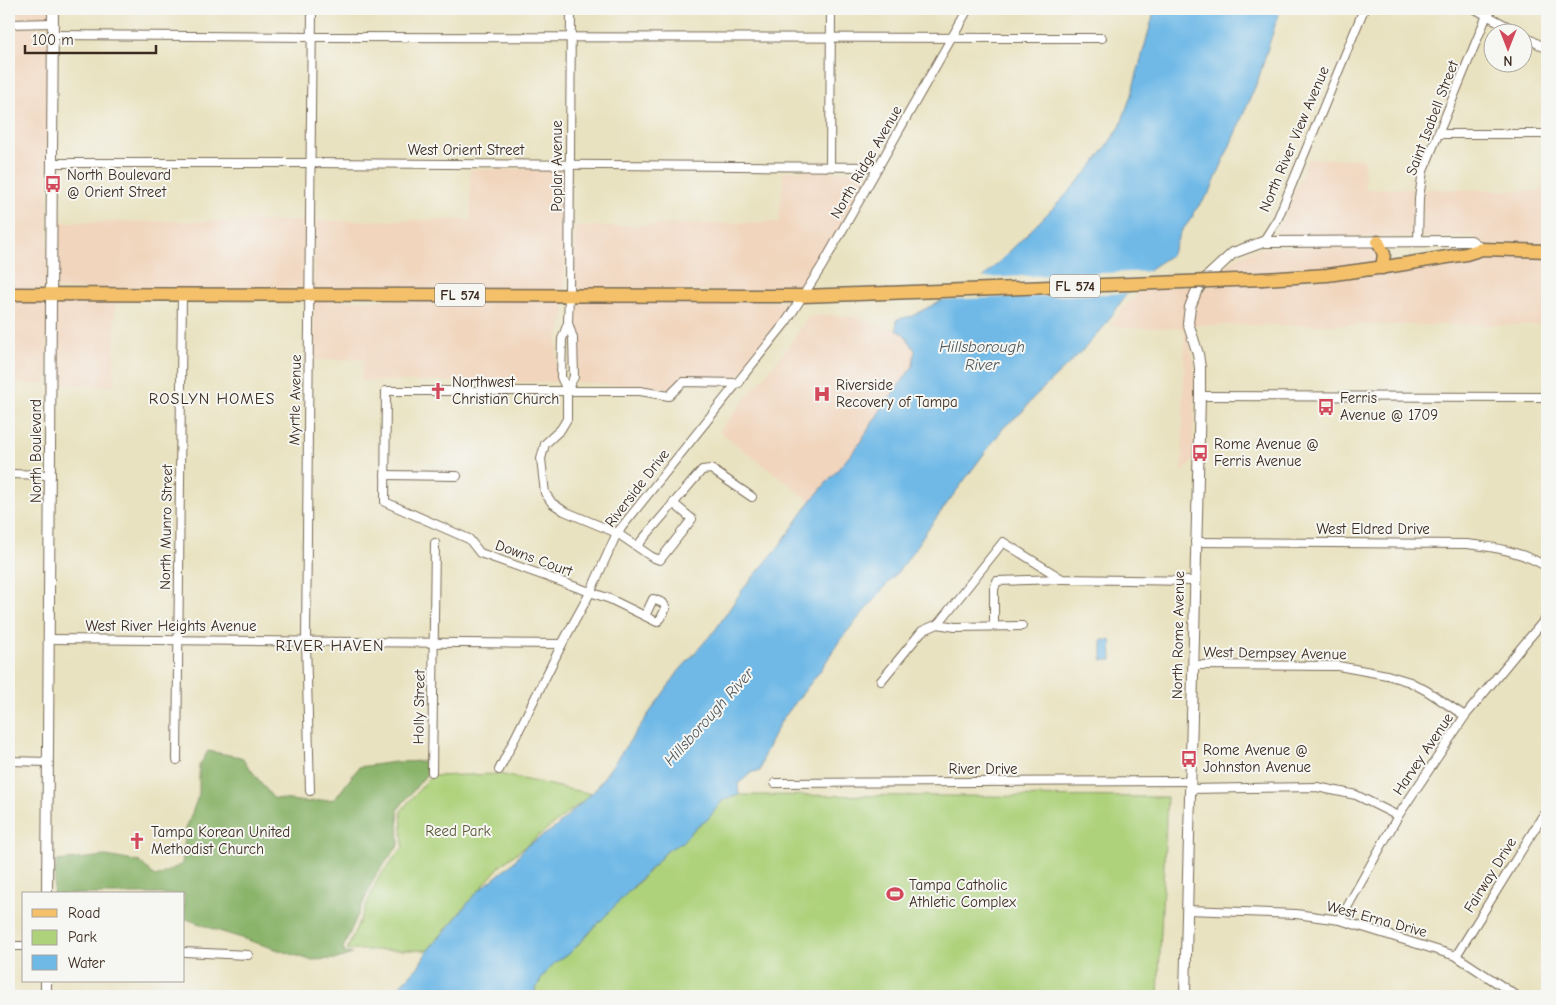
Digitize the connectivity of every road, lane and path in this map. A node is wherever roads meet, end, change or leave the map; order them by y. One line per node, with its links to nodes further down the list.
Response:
1 (53, 9): 10 (street, North Boulevard)
2 (312, 9): 13 (street, Myrtle Avenue)
3 (571, 9): 14 (street, Poplar Avenue)
4 (831, 9): 15 (street)
5 (968, 9): 17 (street, North Ridge Avenue)
6 (1364, 9): 27 (street, North River View Avenue)
7 (1475, 9): 8 (street)
8 (1490, 12): 9 (street); 20 (street, Saint Isabell Street)
9 (1504, 22)
10 (53, 23): 11 (street); 12 (street, North Boulevard)
11 (9, 24)
12 (53, 35): 13 (street); 22 (street, North Boulevard)
13 (312, 38): 14 (street); 23 (street, Myrtle Avenue)
14 (571, 38): 15 (street); 24 (street, Poplar Avenue)
15 (831, 38): 17 (street); 25 (street)
16 (1102, 38): 17 (street)
17 (951, 39): 26 (street, North Ridge Avenue)
18 (1534, 42): 19 (street)
19 (1547, 49)
20 (1439, 134): 21 (street); 29 (street, Saint Isabell Street)
21 (1547, 134)
22 (53, 163): 23 (street, West Orient Street); 34 (street, North Boulevard)
23 (311, 163): 24 (street, West Orient Street); 36 (street, Myrtle Avenue)
24 (570, 164): 25 (street, West Orient Street); 37 (street, Poplar Avenue)
25 (830, 166): 26 (street, West Orient Street)
26 (880, 167): 38 (street, North Ridge Avenue)
27 (1263, 242): 28 (street); 42 (street, North Rome Avenue)
28 (1378, 242): 29 (street); 32 (main road)
29 (1418, 242): 30 (street)
30 (1482, 249): 31 (main road, FL 574); 32 (main road, FL 574)
31 (1547, 251)
32 (1382, 268): 38 (main road, FL 574, bridge)
33 (9, 294): 34 (main road, FL 574)
34 (52, 294): 35 (main road, FL 574); 45 (street, North Boulevard)
35 (182, 294): 36 (main road, FL 574); 64 (street, North Munro Street)
36 (310, 294): 37 (main road, FL 574); 65 (street, Myrtle Avenue)
37 (569, 295): 38 (main road, FL 574); 39 (street, Poplar Avenue)
38 (802, 296): 40 (street, Riverside Drive)
39 (568, 323): 41 (street, Poplar Avenue); 41 (street, Poplar Avenue)
40 (739, 383): 41 (street); 50 (street, Riverside Drive)
41 (567, 390): 46 (street, Downs Court); 50 (street, Poplar Avenue)
42 (1200, 396): 43 (street); 51 (street, North Rome Avenue)
43 (1547, 397)
44 (9, 474): 45 (street)
45 (51, 474): 63 (street, North Boulevard)
46 (386, 475): 47 (street); 57 (street, Downs Court)
47 (457, 476)
48 (752, 497): 49 (street)
49 (673, 502): 53 (street); 53 (street, Poplar Avenue)
50 (617, 533): 53 (street, Poplar Avenue); 57 (street, Riverside Drive)
51 (1195, 542): 54 (street, West Eldred Drive); 56 (street, North Rome Avenue)
52 (435, 543): 66 (street, Holly Street)
53 (637, 546)
54 (1547, 568)
55 (1062, 579): 56 (street); 60 (street); 61 (street)
56 (1194, 582): 68 (street, North Rome Avenue)
57 (590, 592): 58 (street); 67 (street, Riverside Drive)
58 (645, 616)
59 (1547, 617): 70 (street, Harvey Avenue)
60 (938, 624): 61 (street); 69 (street)
61 (994, 626): 62 (street)
62 (1022, 626)
63 (49, 639): 64 (street, West River Heights Avenue); 73 (street, North Boulevard)
64 (178, 639): 65 (street, West River Heights Avenue); 71 (street, North Munro Street)
65 (306, 640): 66 (street, West River Heights Avenue); 78 (street, Myrtle Avenue)
66 (434, 642): 67 (street, West River Heights Avenue); 75 (street, Holly Street)
67 (562, 644): 74 (street, Riverside Drive)
68 (1193, 665): 70 (street, West Dempsey Avenue); 77 (street, North Rome Avenue)
69 (881, 681)
70 (1465, 716): 80 (street, Harvey Avenue)
71 (177, 760)
72 (9, 761): 73 (street)
73 (48, 762): 81 (street, North Boulevard)
74 (499, 770)
75 (432, 772)
76 (775, 783): 77 (street, River Drive)
77 (1190, 785): 80 (street, River Drive); 82 (street, North Rome Avenue)
78 (310, 791)
79 (1547, 809): 88 (street, Fairway Drive)
80 (1398, 816): 83 (street, Harvey Avenue)
81 (47, 892)
82 (1187, 910): 83 (street, West Erna Drive); 91 (street, North Rome Avenue)
83 (1340, 920): 88 (street, West Erna Drive)
84 (9, 946): 85 (street)
85 (22, 946)
86 (185, 952): 87 (street)
87 (248, 955)
88 (1456, 956): 92 (street, West Erna Drive)
89 (46, 982): 90 (street)
90 (46, 996)
91 (1185, 996)
92 (1517, 996)

